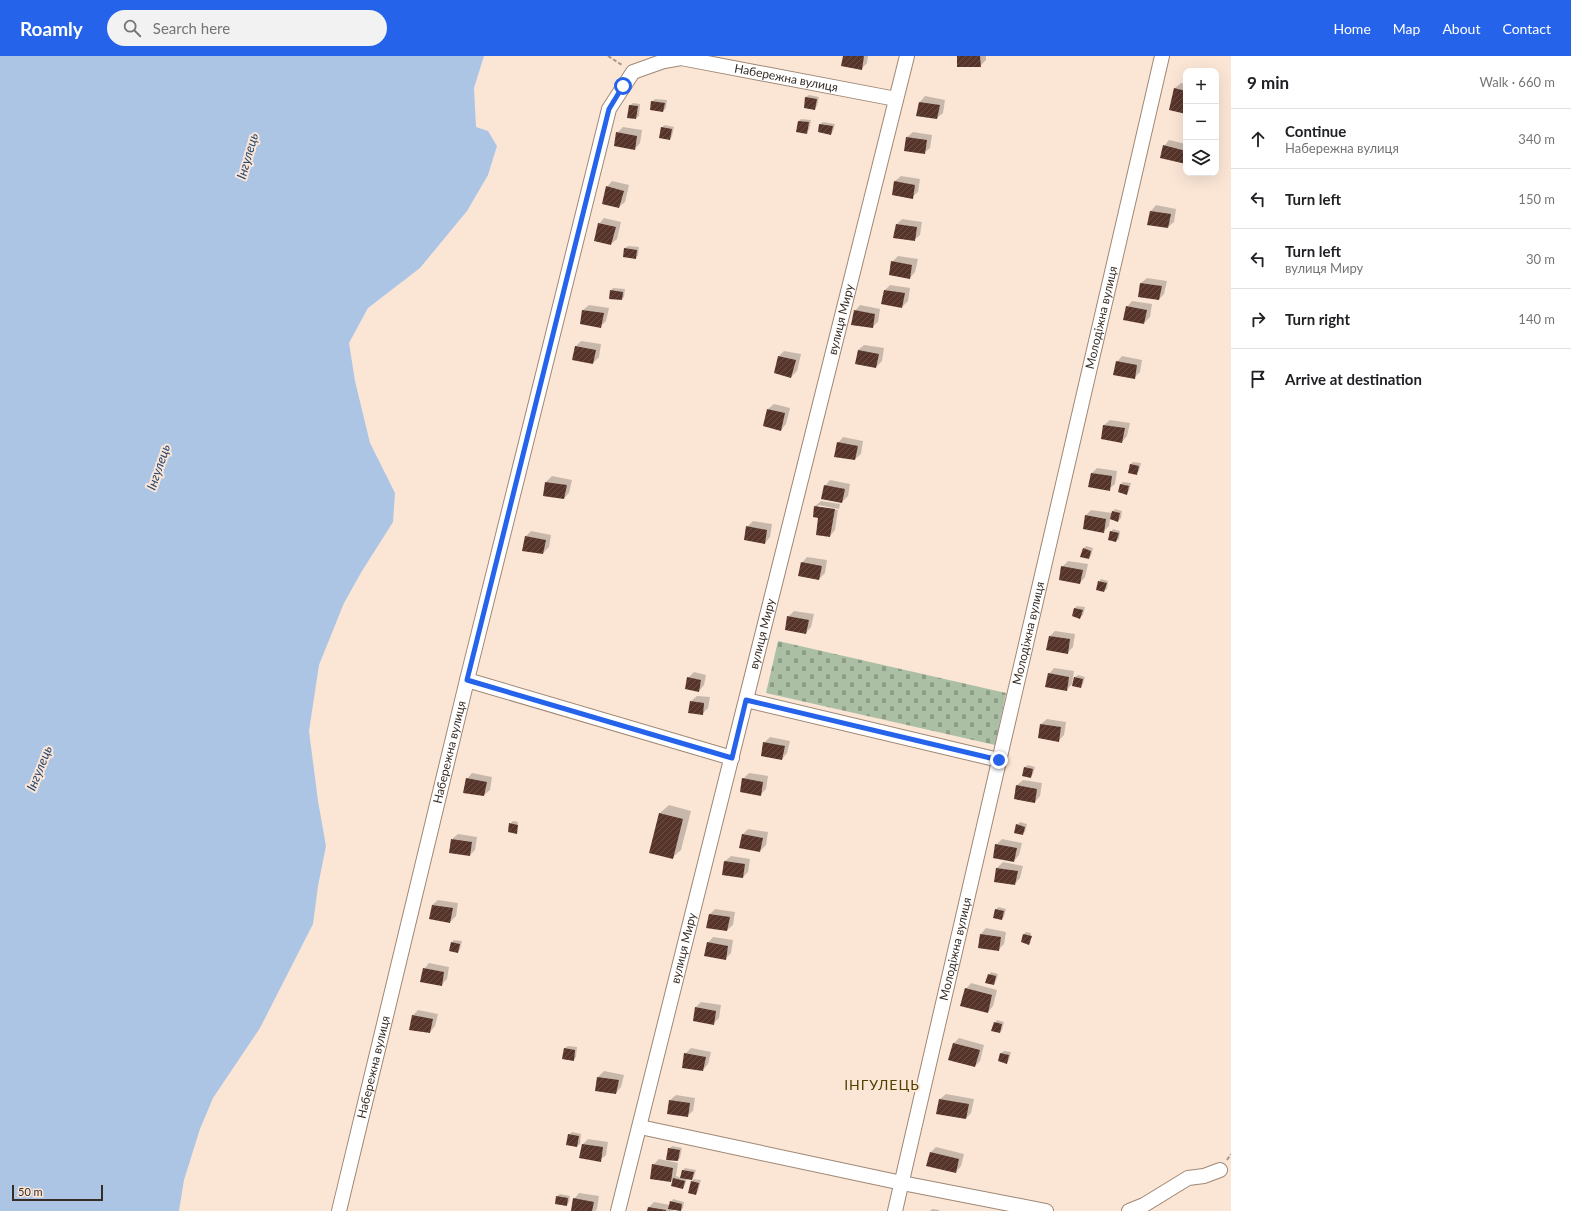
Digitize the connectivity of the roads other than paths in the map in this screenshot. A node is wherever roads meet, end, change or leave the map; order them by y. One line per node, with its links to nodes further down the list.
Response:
1 (907, 56): 3 (street, вулиця Миру)
2 (1162, 56): 7 (street, Молодіжна вулиця)
3 (896, 99): 4 (street, Набережна вулиця); 5 (street, вулиця Миру)
4 (467, 680): 6 (street); 11 (street, Набережна вулиця)
5 (746, 700): 6 (street, вулиця Миру); 7 (street)
6 (732, 758): 8 (street, вулиця Миру)
7 (999, 760): 10 (street, Молодіжна вулиця)
8 (640, 1127): 10 (street); 12 (street, вулиця Миру)
9 (1220, 1170): 15 (street)
10 (902, 1183): 13 (street, Молодіжна вулиця); 14 (street)
11 (339, 1211)
12 (618, 1211)
13 (895, 1211)
14 (1046, 1211)
15 (1129, 1211)

